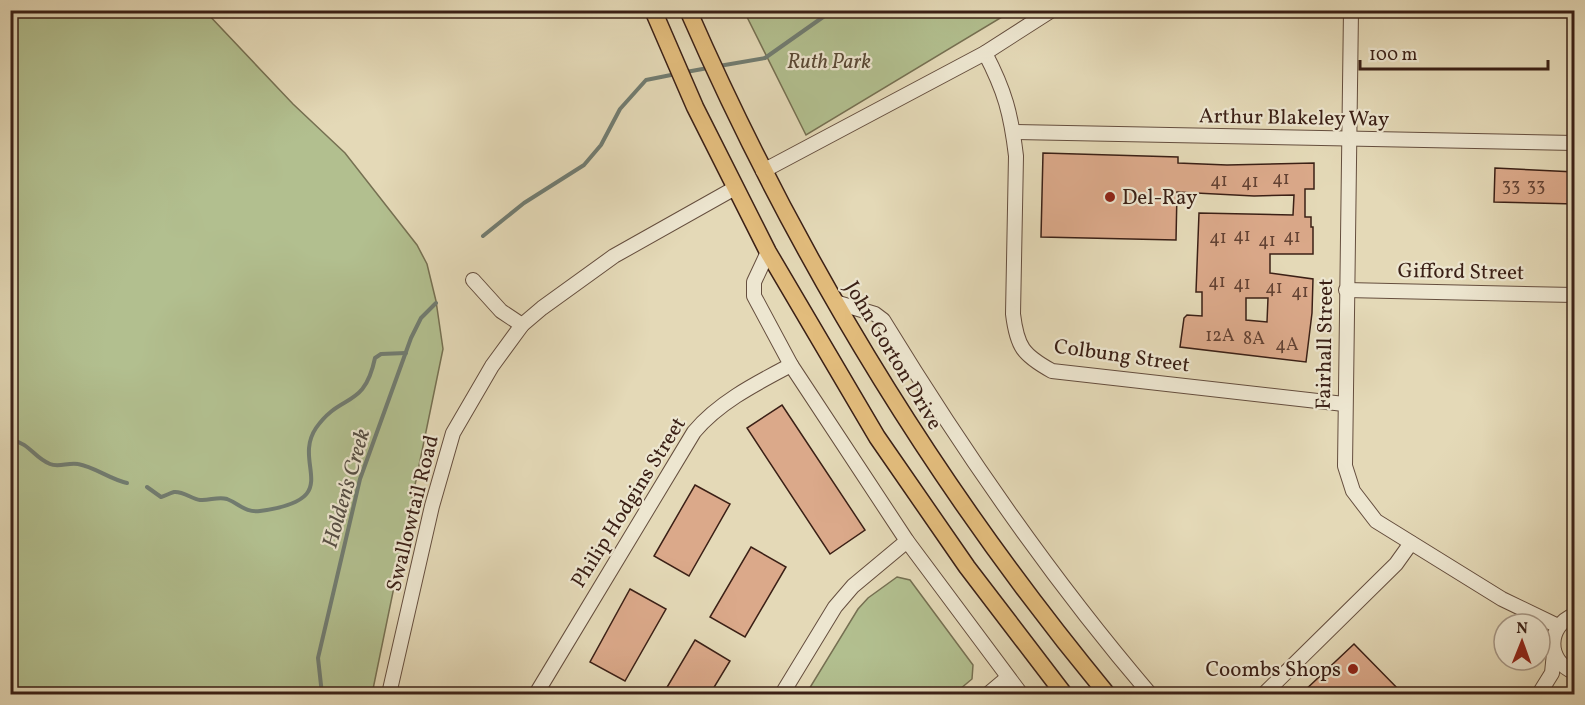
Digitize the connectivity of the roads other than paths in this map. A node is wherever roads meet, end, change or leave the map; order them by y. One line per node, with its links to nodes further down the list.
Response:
1 (654, 10): 10 (main road)
2 (688, 10): 9 (main road, John Gorton Drive)
3 (1052, 10): 5 (street)
4 (1351, 10): 7 (street, Fairhall Street)
5 (985, 53): 6 (street, Colbung Street); 9 (street)
6 (1013, 132): 7 (street, Arthur Blakeley Way); 18 (street, Colbung Street)
7 (1349, 139): 8 (street, Arthur Blakeley Way); 13 (street, Fairhall Street)
8 (1575, 143)
9 (763, 171): 15 (main road, John Gorton Drive)
10 (735, 188): 11 (main road); 16 (street, Swallowtail Road)
11 (768, 252): 17 (street); 33 (main road)
12 (473, 280): 16 (street)
13 (1346, 290): 14 (street, Gifford Street); 18 (street, Fairhall Street)
14 (1575, 295)
15 (835, 302): 34 (main road, John Gorton Drive); 35 (street)
16 (522, 325): 28 (street, Swallowtail Road)
17 (791, 364): 19 (street); 29 (street, Philip Hodgins Street)
18 (1344, 404): 20 (street, Fairhall Street)
19 (907, 541): 27 (street); 30 (street)
20 (1411, 543): 21 (street, Fairhall Street); 36 (street)
21 (1502, 598): 22 (street, Fairhall Street); 24 (street, Fairhall Street)
22 (1517, 612)
23 (1575, 615): 24 (street)
24 (1558, 627): 25 (street)
25 (1553, 648): 26 (street); 37 (street)
26 (1575, 672)
27 (1007, 678): 31 (street); 32 (street)
28 (389, 694)
29 (536, 694)
30 (782, 694)
31 (988, 694)
32 (1021, 694)
33 (1064, 694)
34 (1107, 694)
35 (1150, 694)
36 (1263, 694)
37 (1539, 694)

